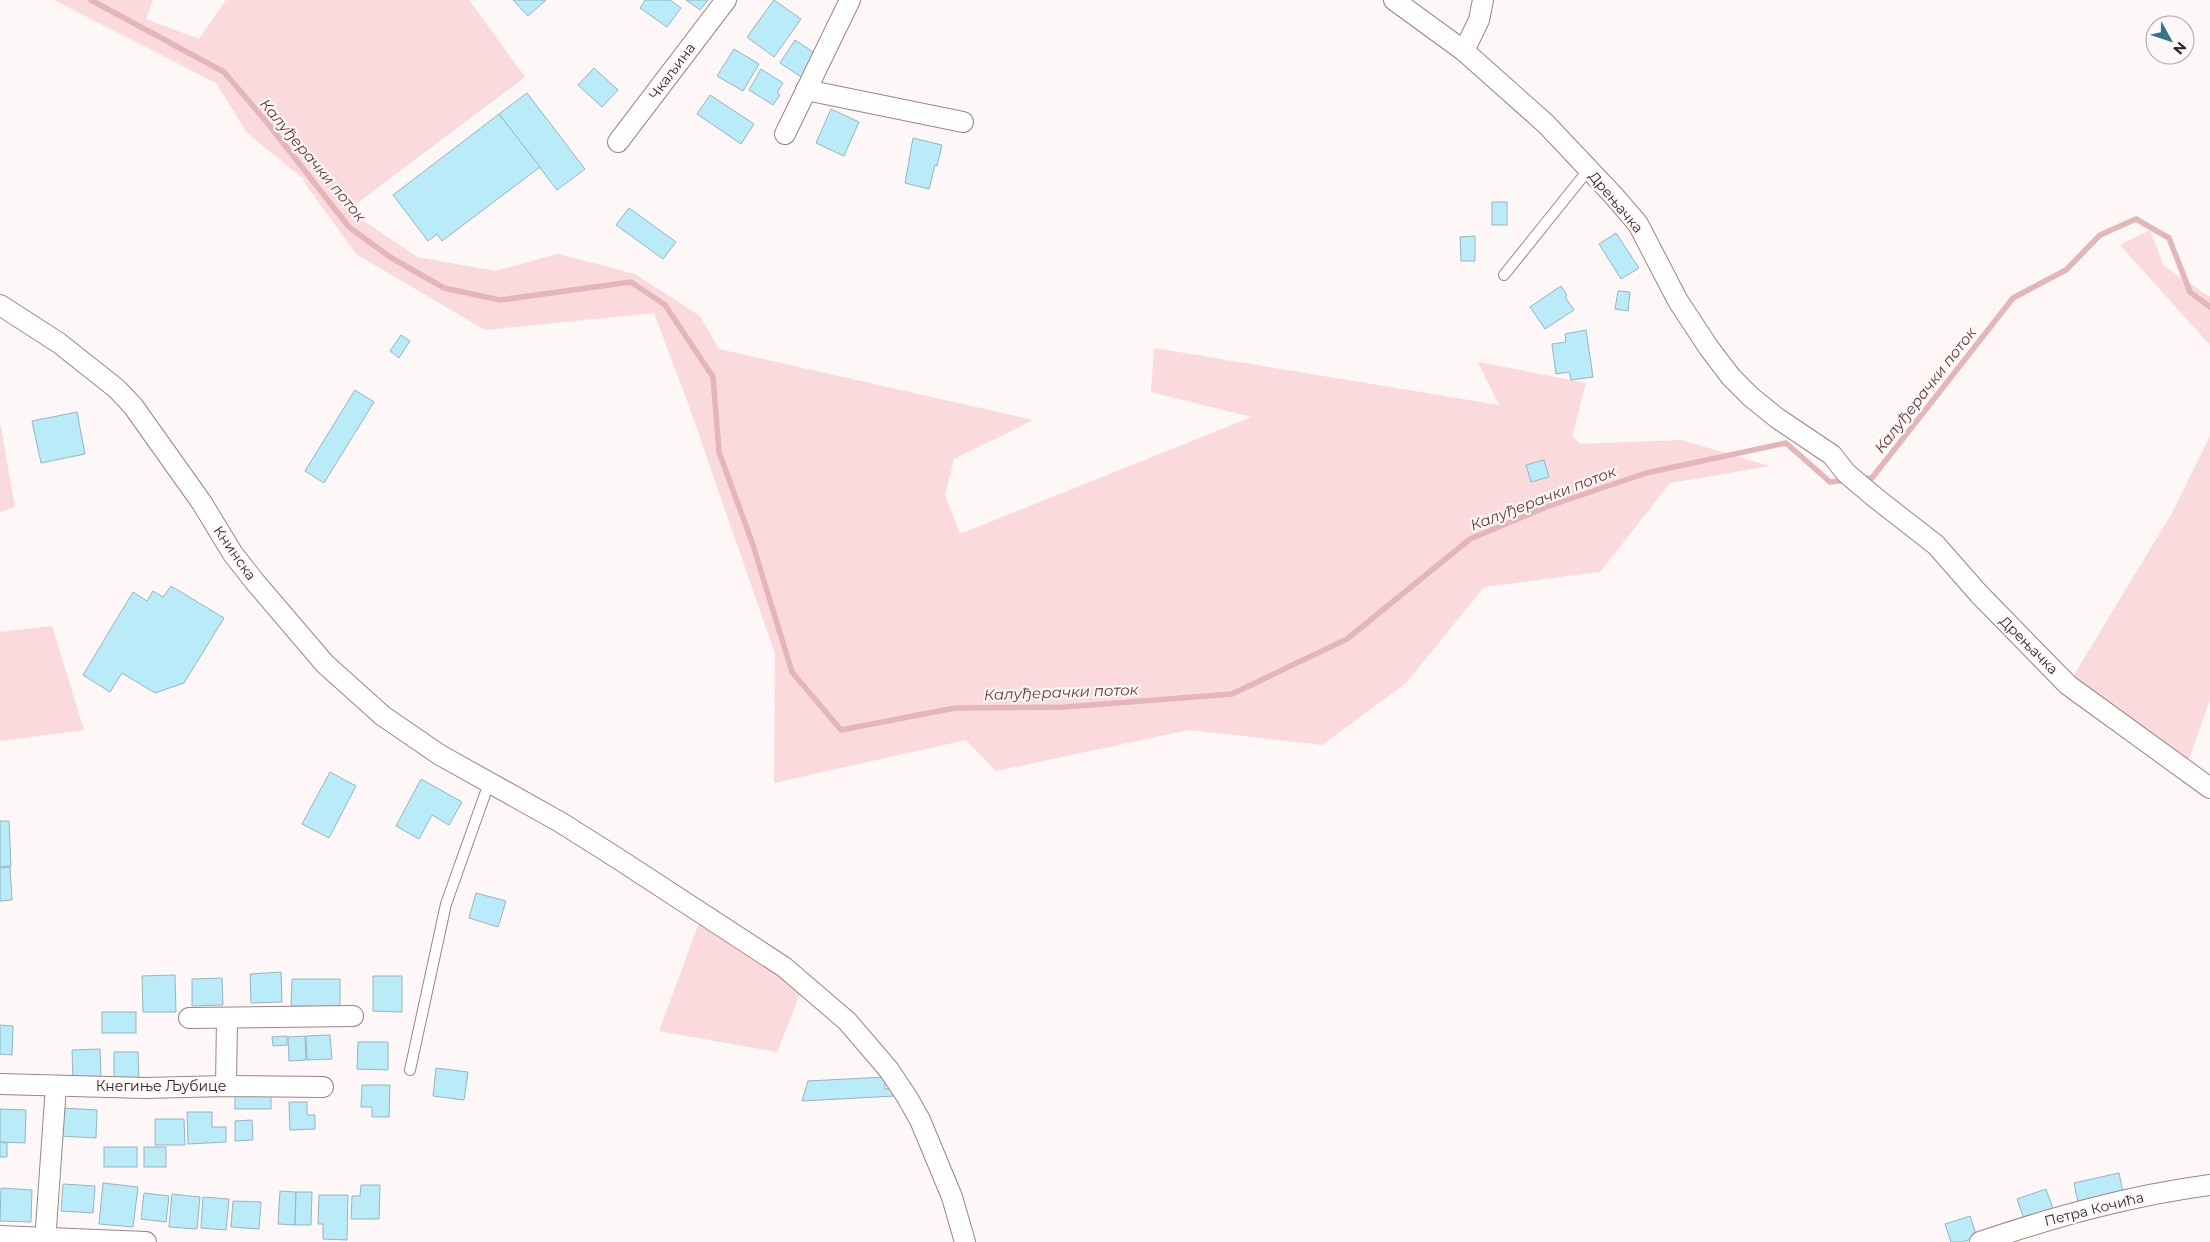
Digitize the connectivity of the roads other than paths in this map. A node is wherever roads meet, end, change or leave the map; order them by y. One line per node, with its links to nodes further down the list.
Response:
1 (726, 0): 9 (street, Чкаљина)
2 (850, 0): 6 (street)
3 (1394, 0): 5 (street, Дрењачка)
4 (1483, 0): 5 (street)
5 (1464, 50): 10 (street, Дрењачка)
6 (806, 90): 7 (street); 8 (street)
7 (963, 122)
8 (785, 134)
9 (618, 142)
10 (1590, 170): 11 (lane); 14 (street, Дрењачка)
11 (1504, 276)
12 (0, 305): 13 (street, Книнска)
13 (489, 783): 18 (lane); 27 (street, Книнска)
14 (2210, 788)
15 (353, 1016): 17 (street)
16 (189, 1018): 17 (street)
17 (227, 1018): 21 (street)
18 (410, 1070)
19 (0, 1084): 20 (street, Кнегиње Љубице)
20 (56, 1086): 21 (street, Кнегиње Љубице); 25 (street)
21 (226, 1086): 22 (street, Кнегиње Љубице)
22 (323, 1087)
23 (2210, 1185): 28 (street, Петра Кочића)
24 (0, 1236): 25 (street)
25 (45, 1240): 26 (street)
26 (146, 1242)
27 (965, 1242)
28 (1980, 1242)

